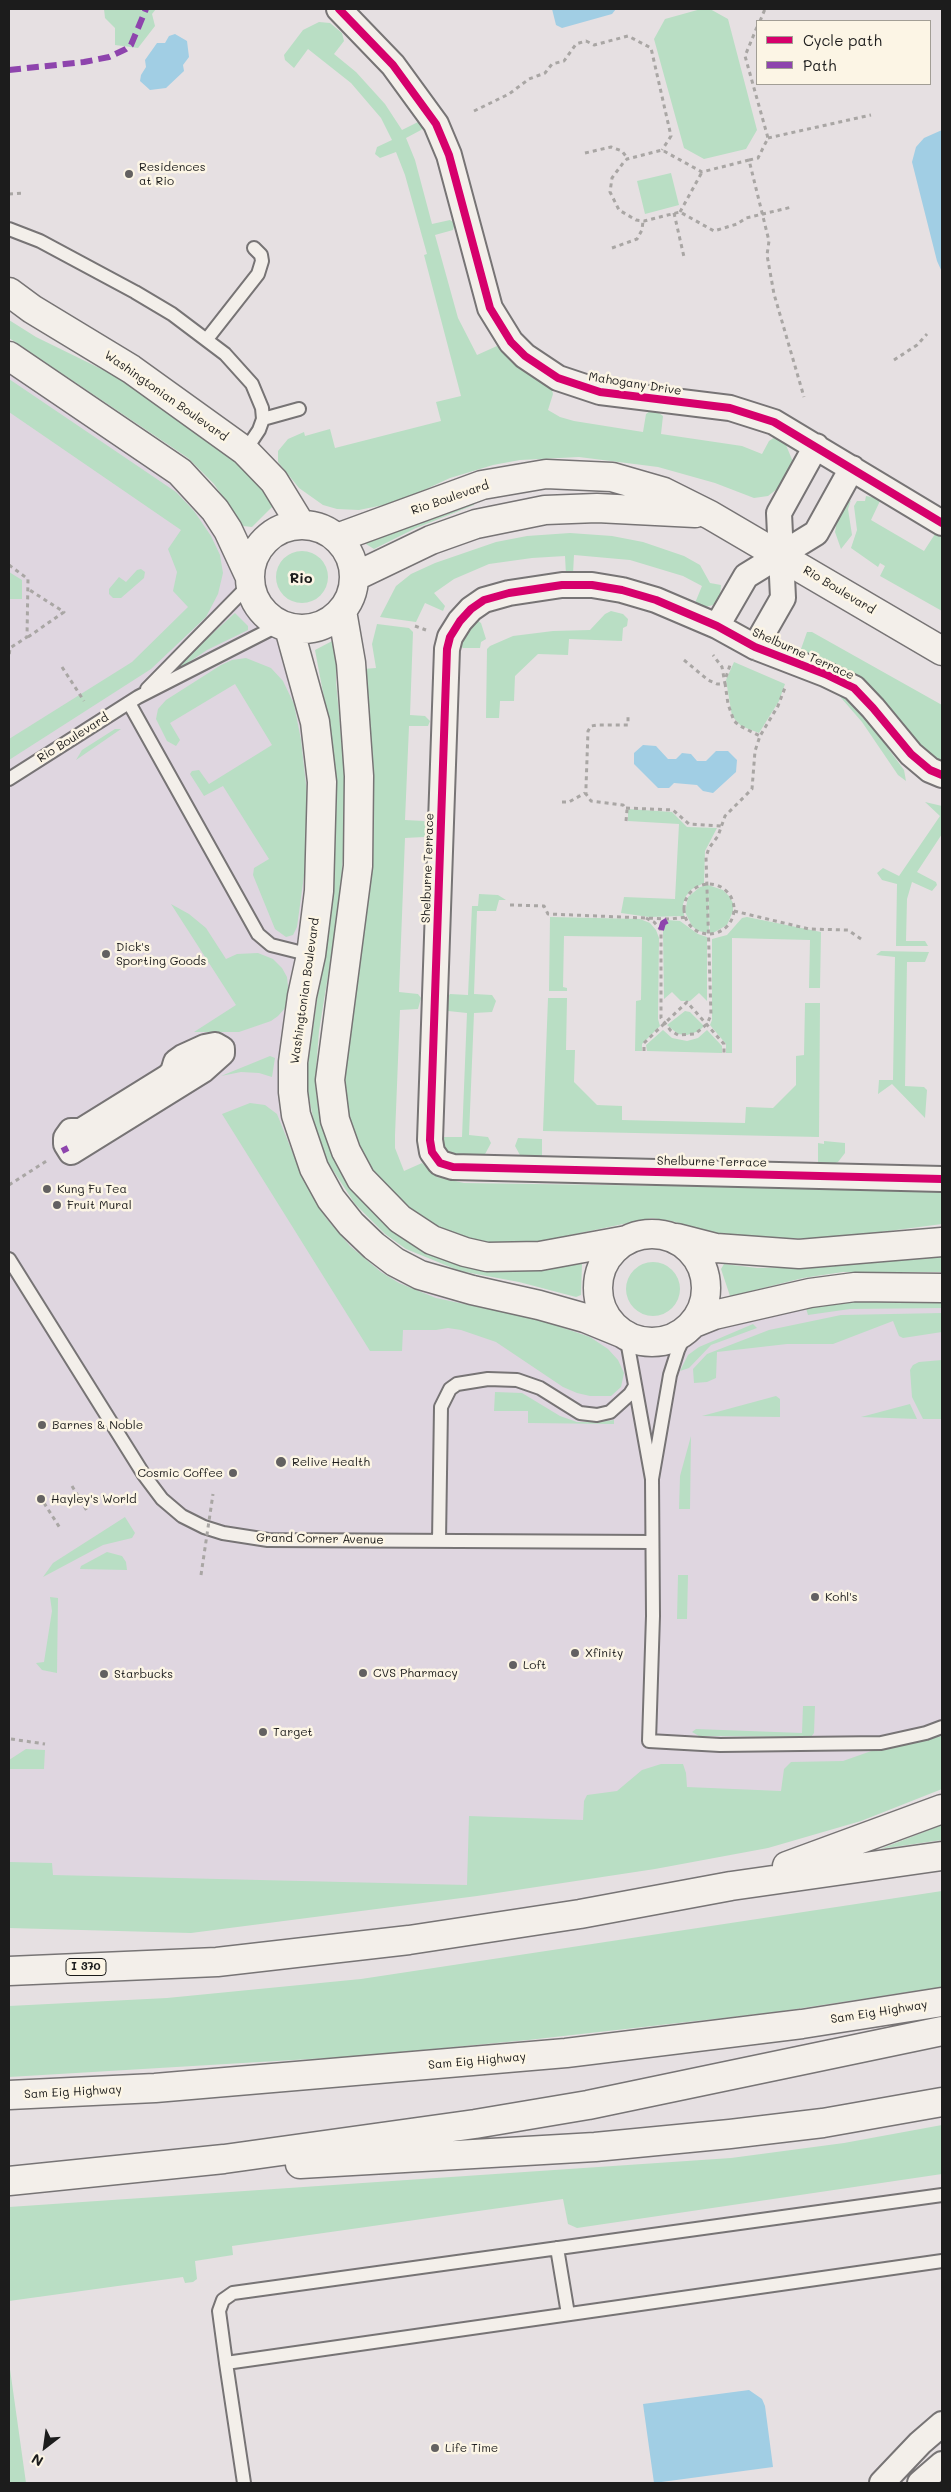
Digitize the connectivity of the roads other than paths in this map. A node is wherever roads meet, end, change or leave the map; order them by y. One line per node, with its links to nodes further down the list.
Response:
1 (339, 9): 9 (street, Mahogany Drive)
2 (9, 229): 5 (lane)
3 (254, 248): 5 (lane)
4 (9, 292): 10 (main road, Washingtonian Boulevard)
5 (206, 339): 8 (lane)
6 (9, 356): 18 (main road)
7 (299, 409): 8 (lane)
8 (263, 419): 10 (lane)
9 (816, 446): 11 (street, Mahogany Drive); 16 (street)
10 (244, 451): 14 (main road, Washingtonian Boulevard)
11 (852, 468): 13 (street, Mahogany Drive); 16 (street)
12 (710, 515): 15 (main road, Rio Boulevard); 16 (main road, Rio Boulevard); 17 (main road, Rio Boulevard)
13 (942, 523)
14 (301, 525): 15 (main road); 18 (main road)
15 (337, 538): 17 (main road)
16 (780, 555): 21 (street); 22 (main road, Rio Boulevard); 23 (street, Shelburne Terrace)
17 (354, 577): 19 (main road)
18 (250, 579): 20 (main road); 24 (lane, Rio Boulevard)
19 (342, 611): 20 (main road); 31 (main road)
20 (285, 626): 24 (lane, Rio Boulevard); 27 (main road, Washingtonian Boulevard)
21 (717, 626): 23 (street, Shelburne Terrace); 29 (street, Shelburne Terrace)
22 (942, 651)
23 (745, 652): 25 (street, Shelburne Terrace)
24 (134, 700): 26 (lane, Rio Boulevard); 27 (lane)
25 (942, 775)
26 (9, 778)
27 (311, 955): 36 (main road, Washingtonian Boulevard)
28 (197, 1074): 28 (street)
29 (942, 1179)
30 (666, 1236): 31 (main road); 32 (main road); 35 (main road)
31 (627, 1240): 36 (main road)
32 (942, 1242)
33 (9, 1259): 39 (lane, Grand Corner Avenue)
34 (942, 1288): 35 (main road)
35 (691, 1325): 36 (main road); 38 (lane)
36 (625, 1335): 37 (lane)
37 (635, 1386): 38 (lane); 39 (lane)
38 (652, 1479): 40 (lane)
39 (439, 1541): 40 (lane, Grand Corner Avenue)
40 (652, 1542): 41 (lane)
41 (942, 1727)
42 (942, 1808): 44 (main road)
43 (942, 1856): 44 (main road)
44 (731, 1886): 46 (main road)
45 (9, 1954): 46 (main road)
46 (163, 1964): 47 (main road, I 370)
47 (9, 1971)
48 (942, 2002): 50 (main road, Sam Eig Highway)
49 (942, 2031): 52 (main road)
50 (9, 2095)
51 (942, 2102): 52 (main road)
52 (119, 2170): 53 (main road)
53 (9, 2181)
54 (942, 2195): 55 (lane)
55 (557, 2248): 57 (lane); 58 (lane)
56 (942, 2261): 57 (lane)
57 (568, 2314): 58 (lane)
58 (226, 2363): 61 (lane)
59 (942, 2424): 62 (street)
60 (942, 2464): 63 (street)
61 (244, 2483)
62 (882, 2483)
63 (920, 2483)

